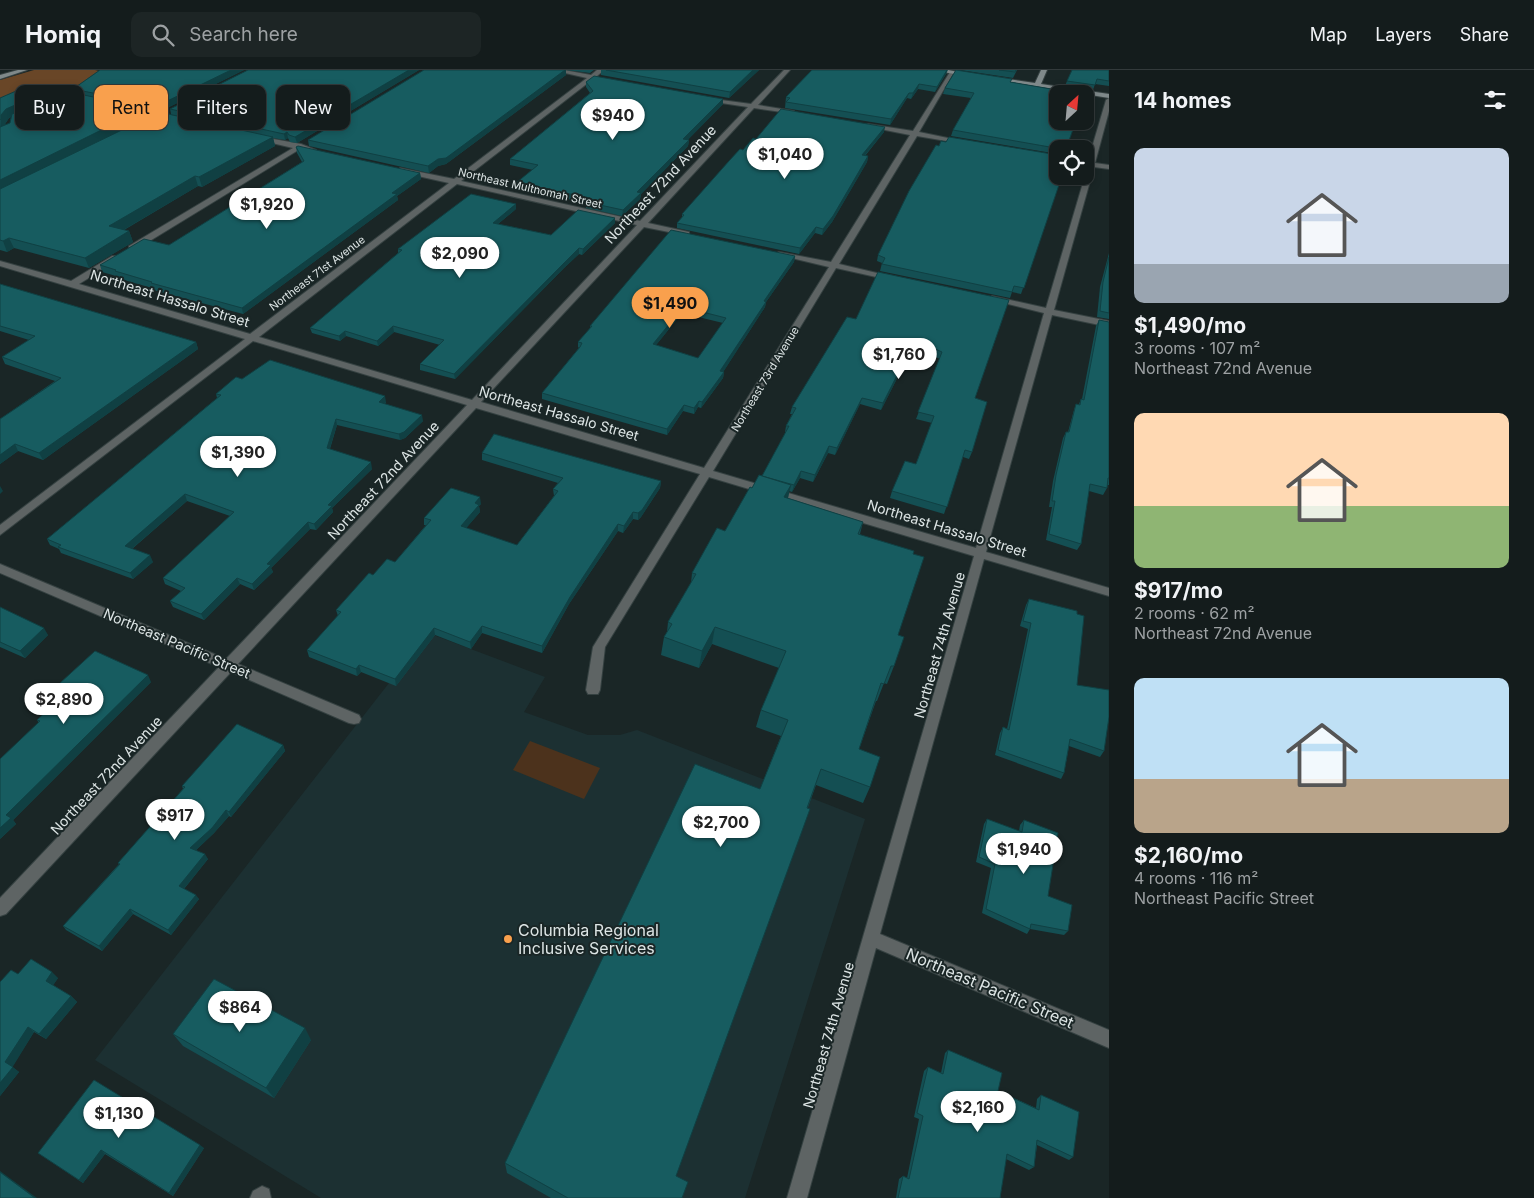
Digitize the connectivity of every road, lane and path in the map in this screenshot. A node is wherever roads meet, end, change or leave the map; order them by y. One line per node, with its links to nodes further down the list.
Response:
1 (24, 70): 8 (main road)
2 (555, 70): 9 (street)
3 (601, 70): 9 (street, Northeast 71st Avenue)
4 (787, 70): 17 (street, Northeast 72nd Avenue)
5 (935, 70): 7 (main road)
6 (1044, 70): 13 (main road)
7 (952, 73): 10 (main road); 20 (street, Northeast 73rd Avenue)
8 (0, 77)
9 (592, 77): 12 (street); 30 (street, Northeast 71st Avenue)
10 (980, 77)
11 (990, 78): 13 (main road)
12 (608, 81)
13 (1037, 86): 14 (main road)
14 (1109, 96)
15 (697, 97): 17 (street)
16 (1109, 100): 24 (street, Northeast 74th Avenue)
17 (753, 106): 18 (street); 32 (street, Northeast 72nd Avenue)
18 (800, 115)
19 (857, 124): 20 (street)
20 (914, 134): 23 (street); 36 (street, Northeast 73rd Avenue)
21 (253, 137): 25 (street)
22 (308, 142): 25 (street)
23 (971, 144)
24 (1094, 146)
25 (299, 147): 26 (street); 38 (street)
26 (318, 151)
27 (1094, 165): 28 (street)
28 (1109, 167)
29 (393, 168): 30 (street, Northeast Multnomah Street)
30 (454, 183): 32 (street, Northeast Multnomah Street); 42 (street, Northeast 71st Avenue)
31 (1083, 185): 40 (street, Northeast 74th Avenue)
32 (642, 225): 33 (street, Northeast Multnomah Street); 43 (street, Northeast 72nd Avenue)
33 (700, 237)
34 (767, 251): 36 (street)
35 (0, 263): 38 (street, Northeast Hassalo Street)
36 (834, 266): 37 (street); 44 (street, Northeast 73rd Avenue)
37 (900, 280)
38 (72, 284): 42 (street, Northeast Hassalo Street)
39 (985, 298): 40 (street)
40 (1050, 312): 41 (street); 46 (street, Northeast 74th Avenue)
41 (1109, 324)
42 (251, 338): 43 (street, Northeast Hassalo Street); 45 (street, Northeast 71st Avenue)
43 (474, 404): 44 (street, Northeast Hassalo Street); 49 (street, Northeast 72nd Avenue)
44 (708, 473): 46 (street, Northeast Hassalo Street); 50 (street, Northeast 73rd Avenue)
45 (0, 531)
46 (981, 554): 48 (street, Northeast Hassalo Street); 53 (street, Northeast 74th Avenue)
47 (0, 568): 49 (street, Northeast Pacific Street)
48 (1109, 592)
49 (229, 665): 51 (street, Northeast Pacific Street); 52 (street, Northeast 72nd Avenue)
50 (593, 690)
51 (354, 719)
52 (0, 909)
53 (871, 938): 54 (street, Northeast Pacific Street); 55 (street, Northeast 74th Avenue)
54 (1109, 1039)
55 (797, 1198)

